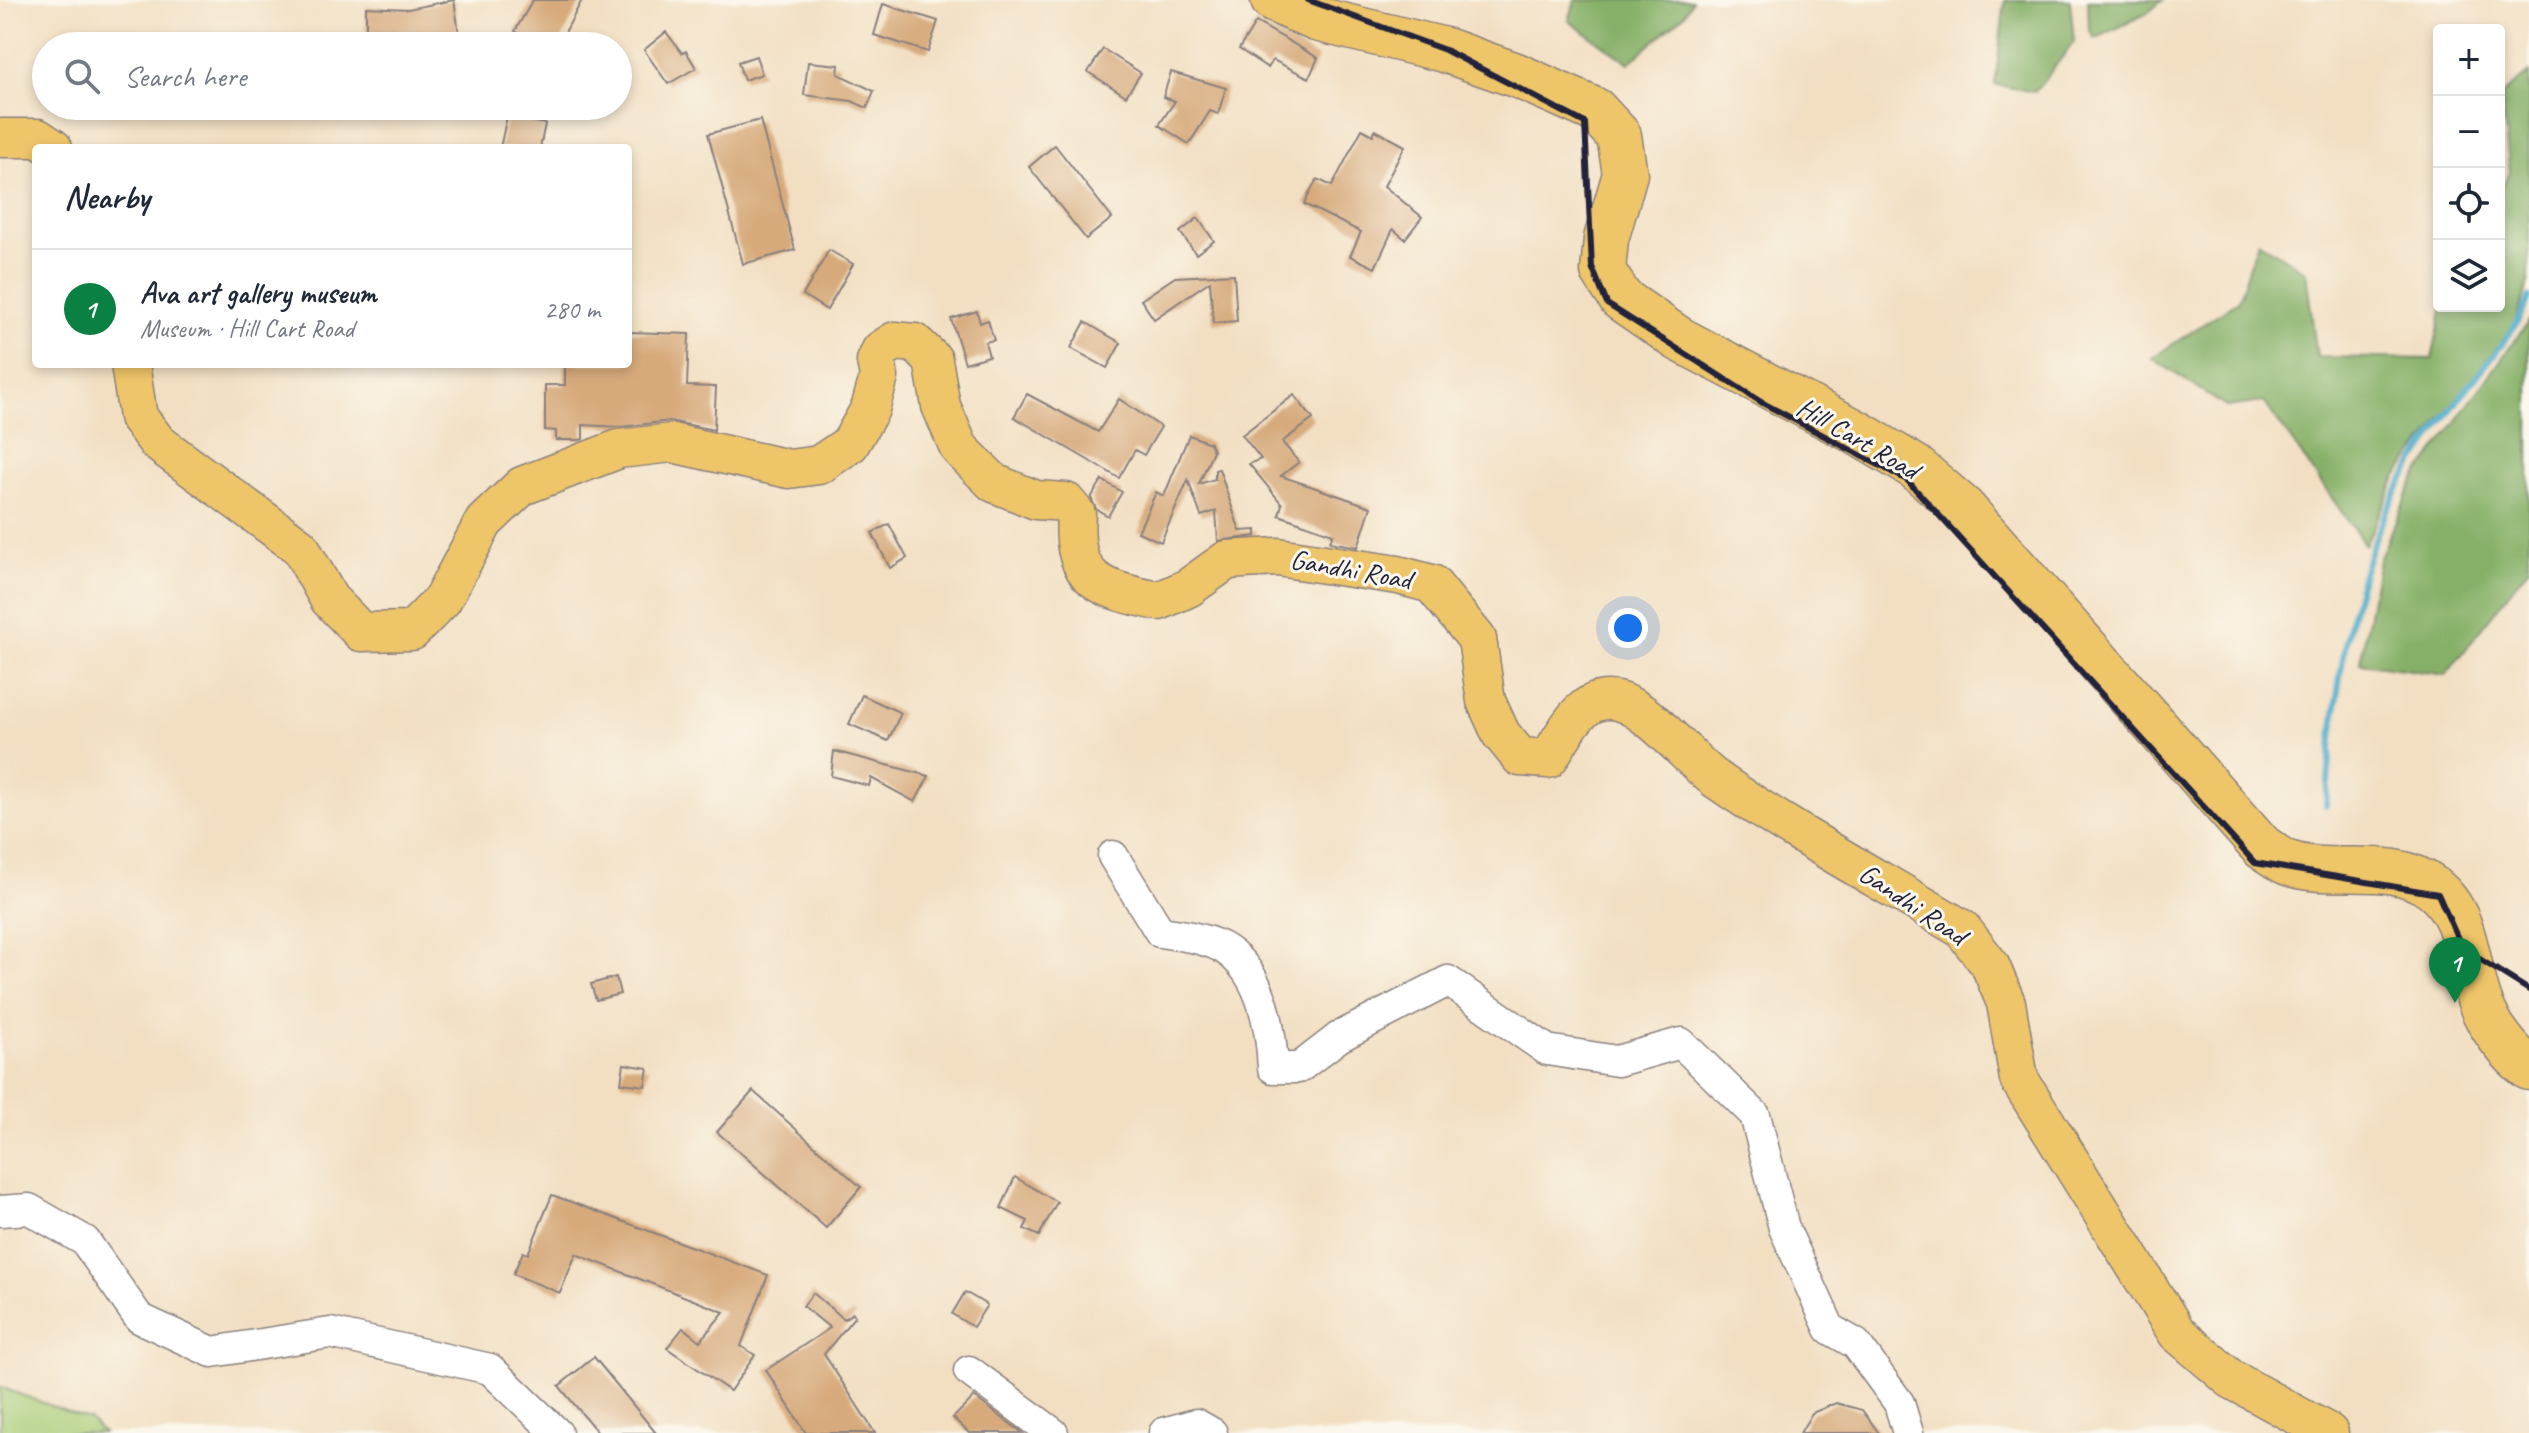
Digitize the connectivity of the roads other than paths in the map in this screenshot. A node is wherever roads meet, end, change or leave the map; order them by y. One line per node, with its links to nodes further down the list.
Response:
1 (1273, 0): 6 (highway, Hill Cart Road)
2 (0, 138): 3 (main road)
3 (47, 144)
4 (131, 368): 14 (main road, Gandhi Road)
5 (1113, 856): 13 (street)
6 (2529, 1068)
7 (0, 1211): 9 (street)
8 (969, 1371): 10 (street)
9 (557, 1433)
10 (1053, 1433)
11 (1164, 1433): 12 (street)
12 (1212, 1433)
13 (1908, 1433)
14 (2329, 1433)

